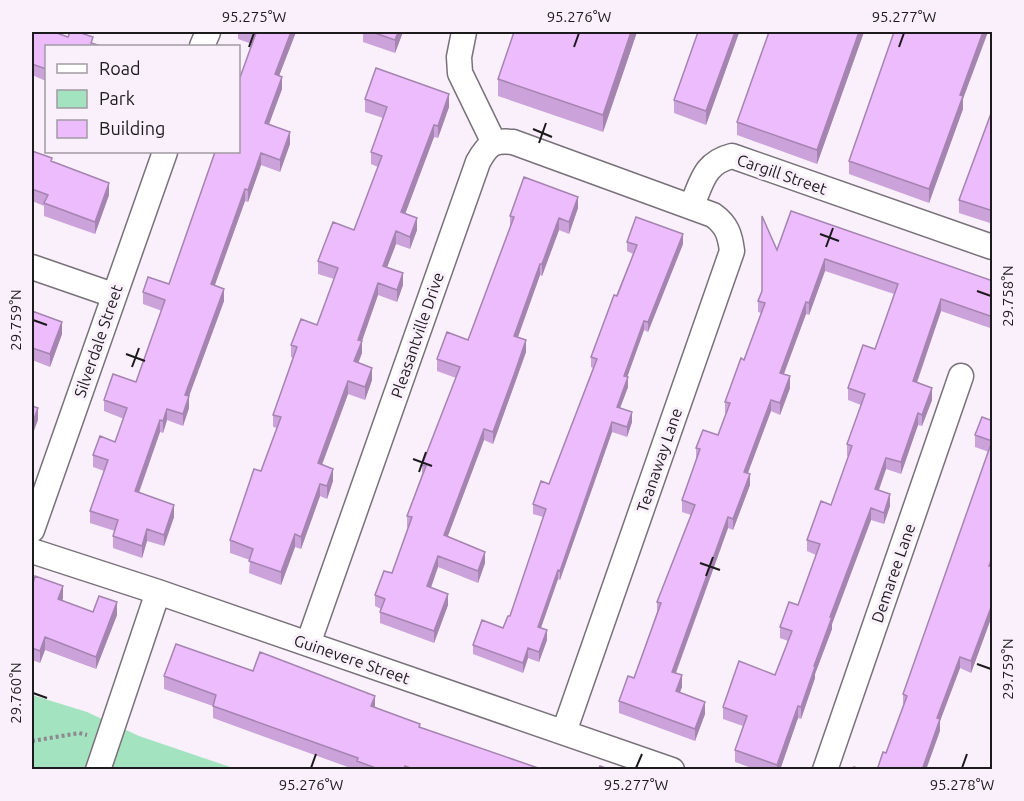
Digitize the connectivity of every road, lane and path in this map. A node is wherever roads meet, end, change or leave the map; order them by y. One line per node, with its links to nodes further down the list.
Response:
1 (464, 32): 2 (street)
2 (494, 143): 4 (street); 12 (street, Pleasantville Drive)
3 (165, 153): 7 (street, Silverdale Street)
4 (692, 205): 5 (street, Cargill Street); 13 (street, Teanaway Lane)
5 (993, 247)
6 (32, 267): 7 (street)
7 (113, 295): 9 (street, Silverdale Street)
8 (962, 376): 18 (street, Demaree Lane)
9 (32, 530)
10 (32, 551): 11 (street, Guinevere Street)
11 (158, 592): 12 (street, Guinevere Street); 14 (street)
12 (308, 644): 13 (street, Guinevere Street)
13 (564, 732): 17 (street, Guinevere Street)
14 (108, 740): 15 (path); 16 (street)
15 (32, 741)
16 (98, 770)
17 (672, 770)
18 (825, 770)

